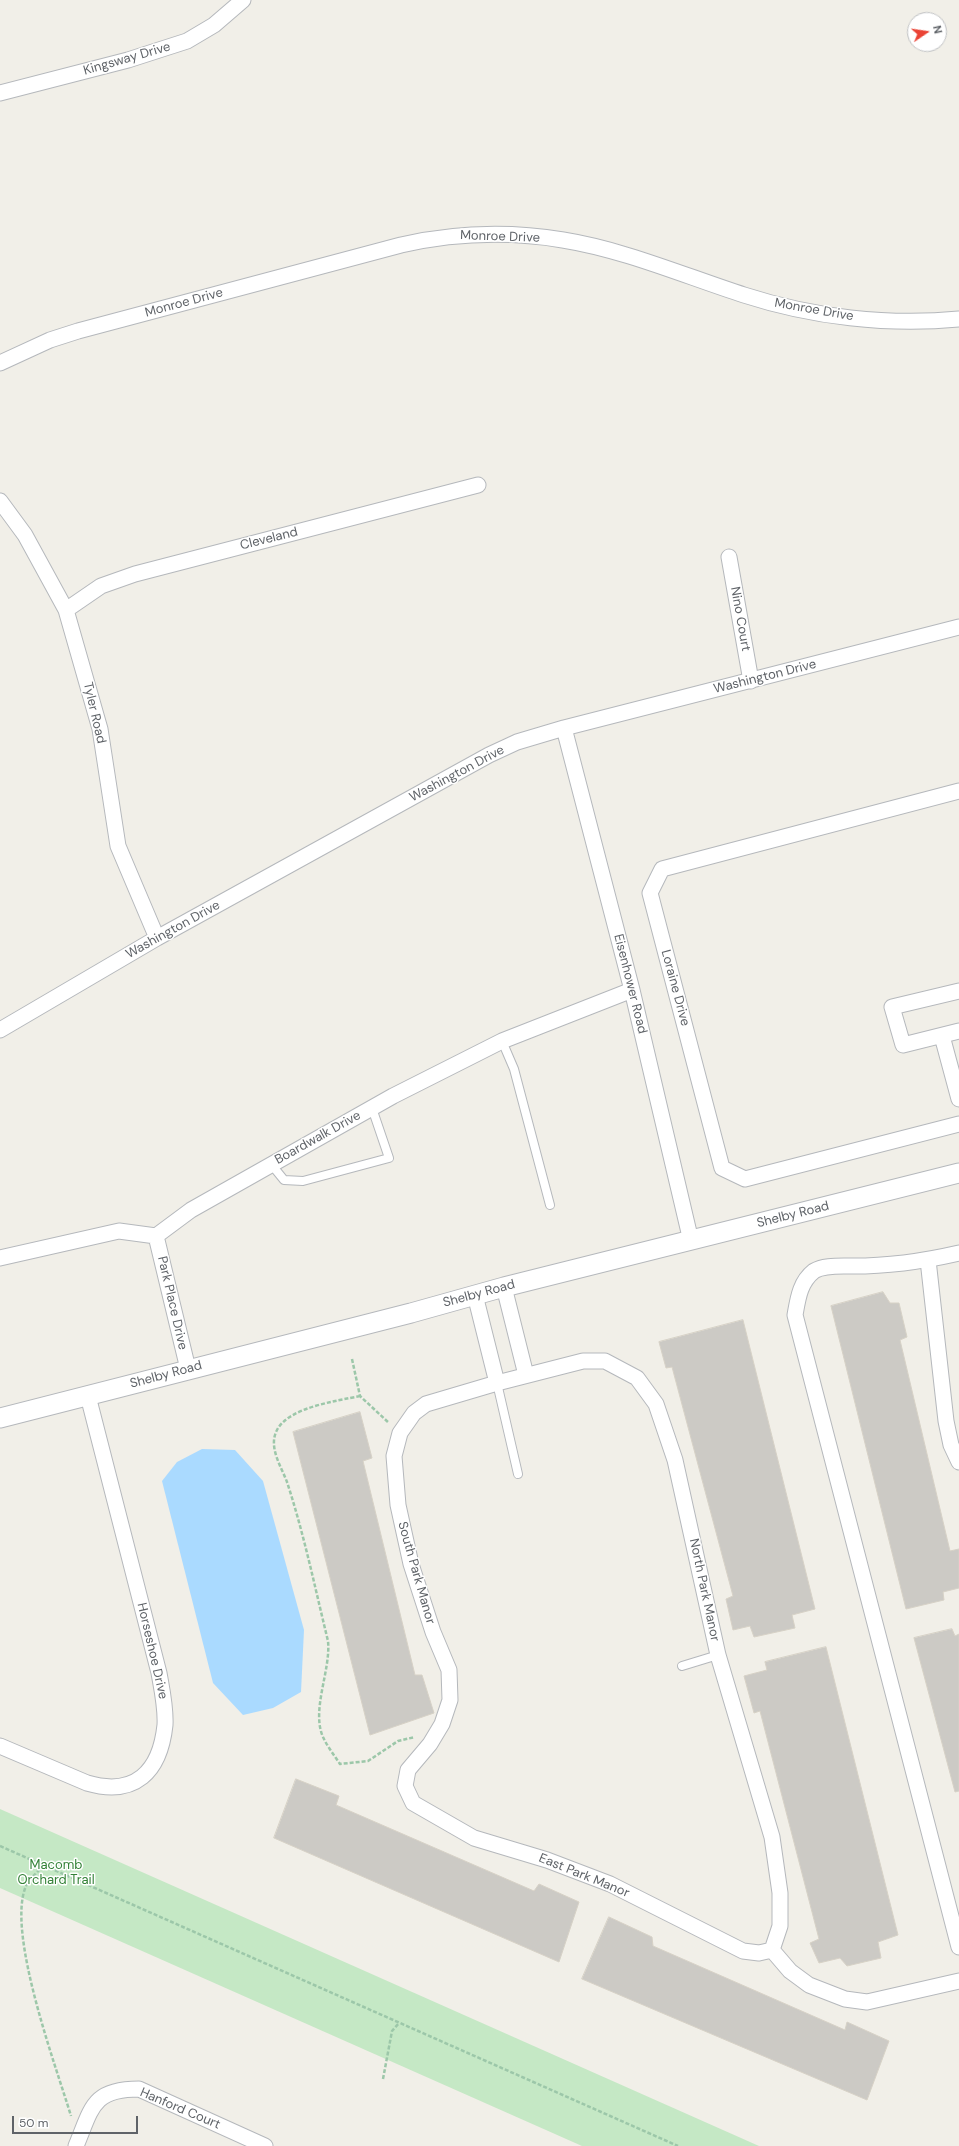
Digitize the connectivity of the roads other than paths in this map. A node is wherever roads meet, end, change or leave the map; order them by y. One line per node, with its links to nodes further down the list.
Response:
1 (243, 0): 2 (street, Kingsway Drive)
2 (0, 94)
3 (959, 319): 4 (street, Monroe Drive)
4 (0, 363)
5 (478, 485): 8 (street, Cleveland)
6 (0, 500): 8 (street, Tyler Road)
7 (729, 556): 10 (street, Nino Court)
8 (66, 610): 13 (street, Tyler Road)
9 (959, 628): 10 (street, Washington Drive)
10 (751, 681): 11 (street, Washington Drive)
11 (564, 728): 13 (street, Washington Drive); 14 (street, Eisenhower Road)
12 (959, 791): 22 (street, Loraine Drive)
13 (157, 938): 16 (street, Washington Drive)
14 (632, 990): 19 (street, Boardwalk Drive); 27 (street, Eisenhower Road)
15 (959, 991): 18 (street)
16 (0, 1030)
17 (959, 1033): 18 (street)
18 (942, 1036): 20 (street)
19 (502, 1041): 21 (street, Boardwalk Drive); 25 (lane)
20 (959, 1099)
21 (372, 1108): 23 (street, Boardwalk Drive); 23 (lane)
22 (959, 1124)
23 (271, 1164): 26 (street, Boardwalk Drive)
24 (959, 1173): 27 (street, Shelby Road)
25 (550, 1206)
26 (156, 1236): 29 (street); 33 (street, Park Place Drive)
27 (691, 1241): 31 (street, Shelby Road)
28 (959, 1252): 30 (street)
29 (0, 1258)
30 (928, 1260): 38 (street); 44 (street)
31 (504, 1287): 32 (street, Shelby Road); 34 (street)
32 (475, 1295): 33 (street, Shelby Road); 35 (street)
33 (188, 1369): 36 (street, Shelby Road)
34 (526, 1375): 35 (street, North Park Manor); 40 (street, North Park Manor)
35 (497, 1383): 39 (lane); 43 (street, South Park Manor)
36 (88, 1396): 37 (street, Shelby Road); 42 (street, Horseshoe Drive)
37 (0, 1418)
38 (959, 1462)
39 (518, 1474)
40 (718, 1655): 41 (lane); 45 (street, North Park Manor)
41 (682, 1666)
42 (0, 1746)
43 (405, 1786): 45 (street, East Park Manor)
44 (959, 1947)
45 (772, 1950): 46 (street)
46 (959, 1981)
47 (78, 2142): 48 (street, Hanford Court)
48 (265, 2146)

